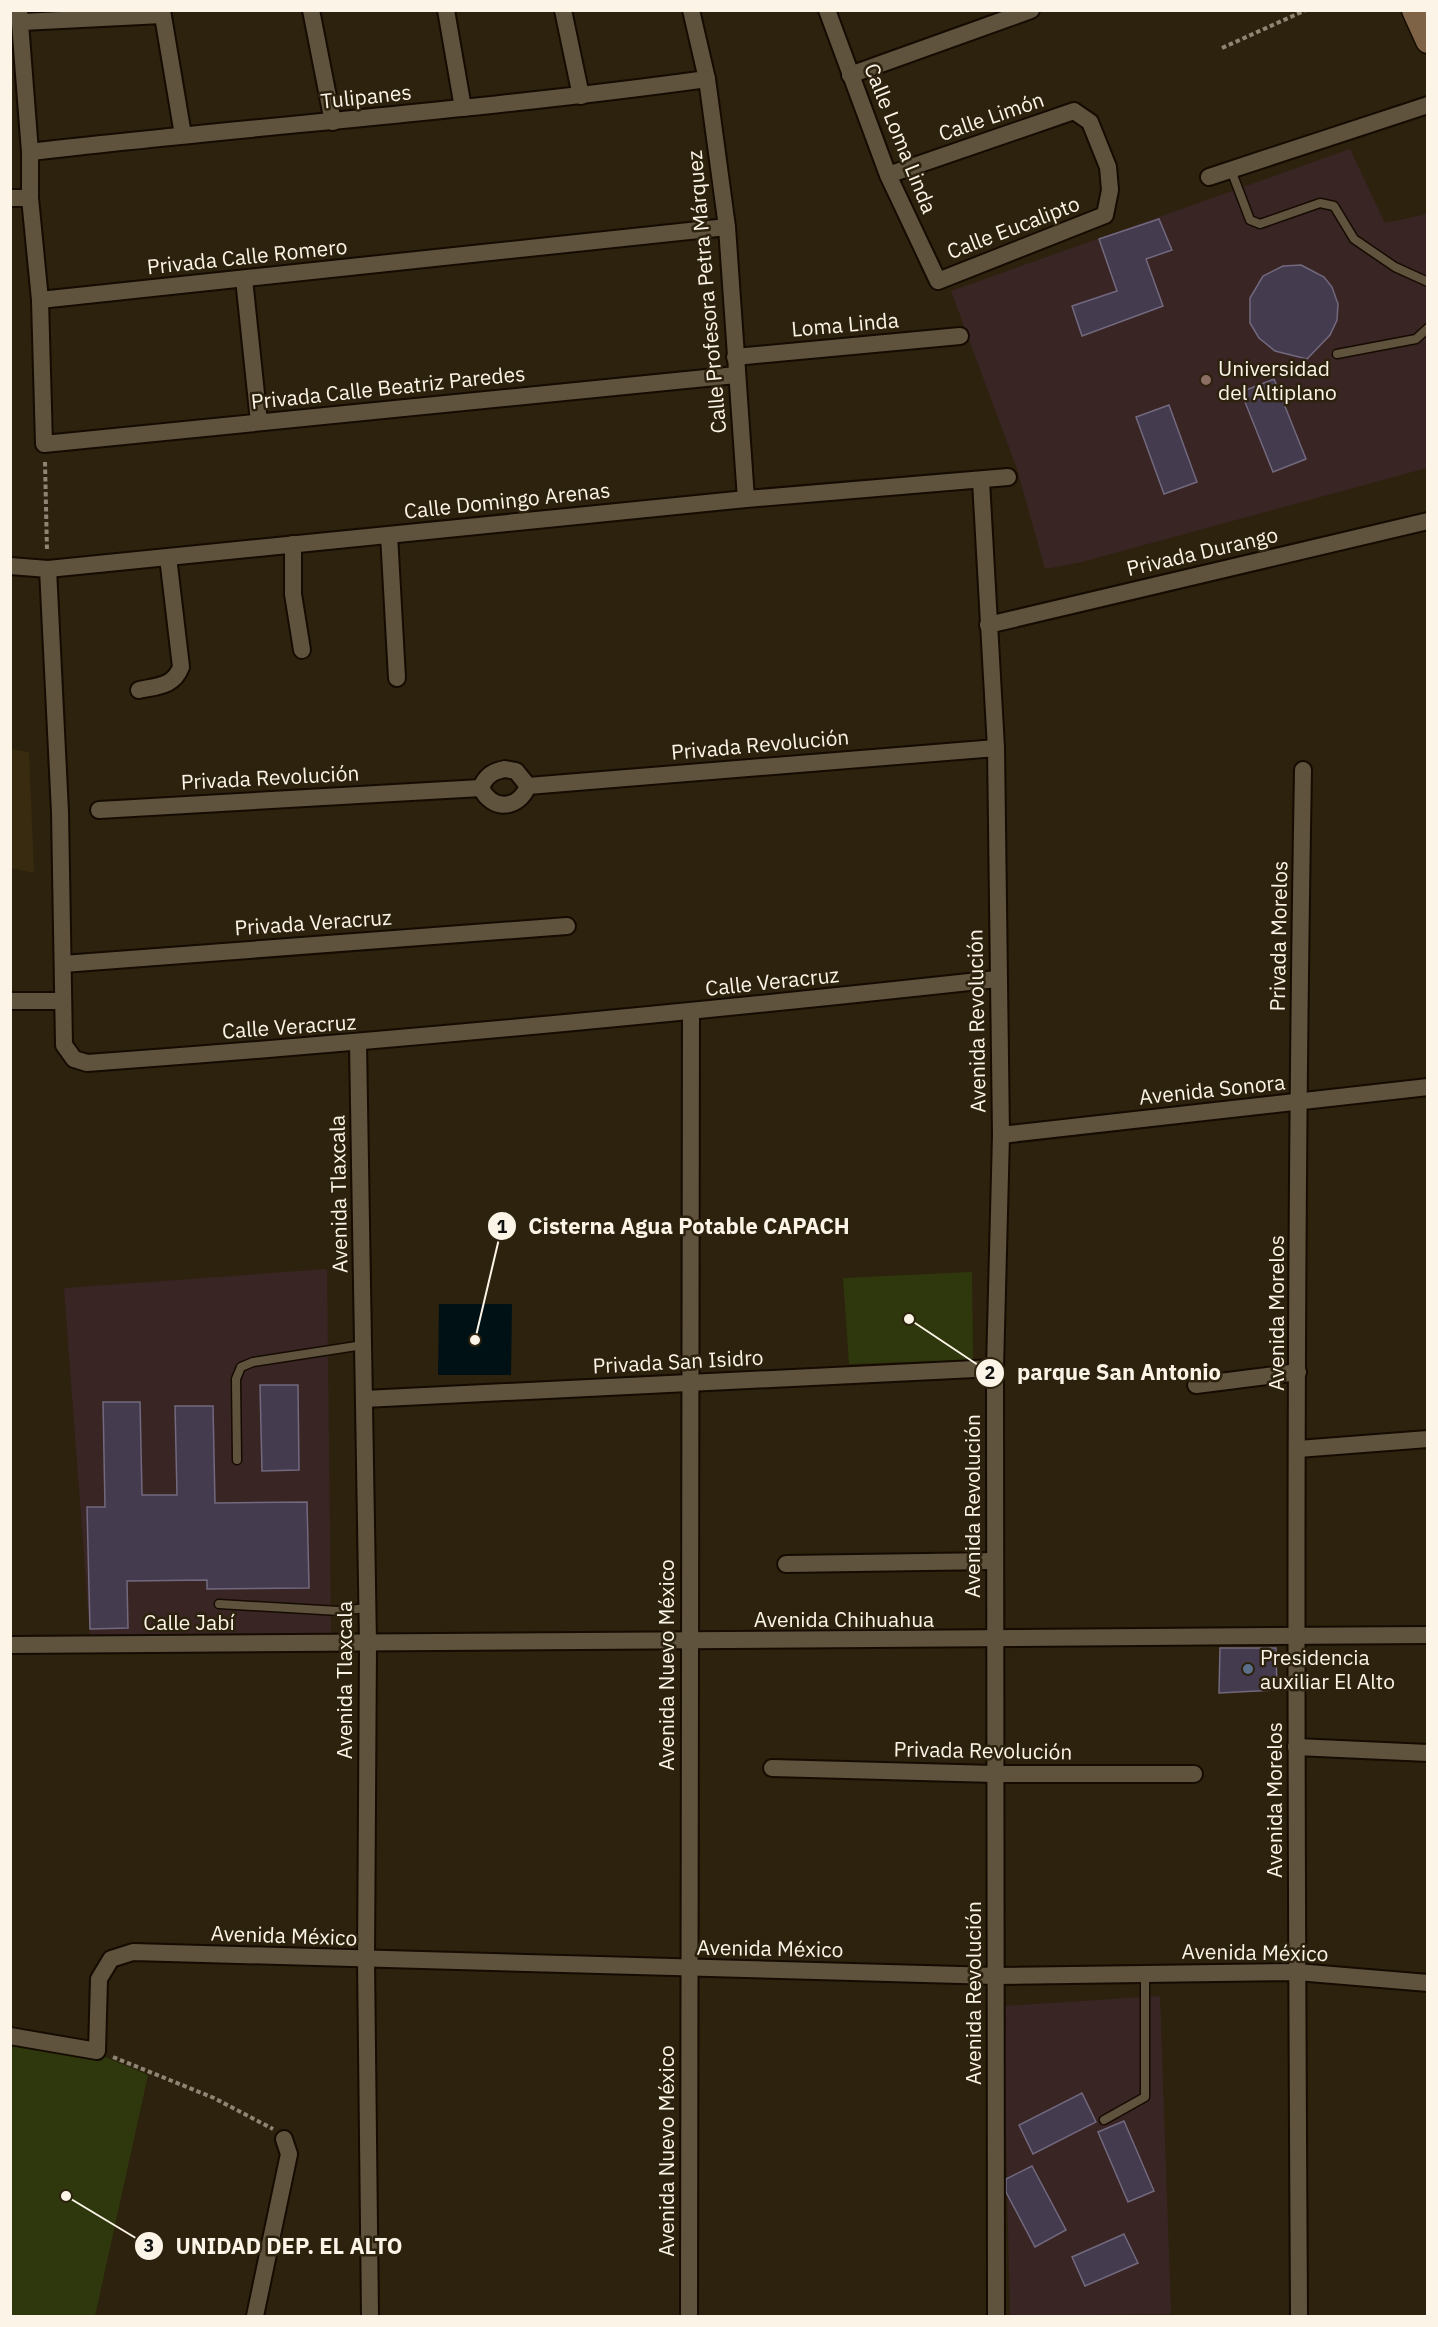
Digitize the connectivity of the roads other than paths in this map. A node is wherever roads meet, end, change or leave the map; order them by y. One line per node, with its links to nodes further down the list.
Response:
1 (311, 10): 16 (street)
2 (446, 10): 15 (street)
3 (564, 10): 13 (street)
4 (692, 10): 12 (street, Calle Profesora Petra Márquez)
5 (827, 10): 11 (street, Calle Loma Linda)
6 (1031, 10): 11 (street)
7 (1414, 10): 10 (street)
8 (162, 13): 9 (street); 17 (street)
9 (20, 16): 18 (street)
10 (1428, 41)
11 (850, 75): 20 (street, Calle Loma Linda)
12 (707, 79): 13 (street, Tulipanes); 25 (street, Calle Profesora Petra Márquez)
13 (580, 96): 15 (street, Tulipanes)
14 (1428, 105): 19 (street)
15 (463, 108): 16 (street, Tulipanes)
16 (333, 123): 17 (street, Tulipanes)
17 (183, 135): 18 (street, Tulipanes)
18 (30, 152): 23 (street)
19 (1231, 170): 21 (street); 28 (lane)
20 (888, 175): 24 (street, Calle Limón); 27 (street, Calle Loma Linda)
21 (1209, 177)
22 (10, 198): 23 (street)
23 (30, 198): 29 (street)
24 (1105, 215): 27 (street, Calle Eucalipto)
25 (728, 227): 26 (street, Privada Calle Romero); 33 (street, Calle Profesora Petra Márquez)
26 (244, 279): 29 (street, Privada Calle Romero); 35 (street)
27 (938, 281)
28 (1428, 282)
29 (40, 300): 35 (street, Privada Calle Beatriz Paredes)
30 (1428, 328): 32 (lane)
31 (960, 336): 33 (street, Loma Linda)
32 (1337, 354)
33 (735, 357): 34 (street, Calle Profesora Petra Márquez)
34 (736, 375): 35 (street, Privada Calle Beatriz Paredes); 38 (street, Calle Profesora Petra Márquez)
35 (259, 422)
36 (1008, 477): 37 (street, Calle Domingo Arenas)
37 (981, 481): 38 (street, Calle Domingo Arenas); 45 (street, Avenida Revolución)
38 (746, 499): 40 (street, Calle Domingo Arenas)
39 (1428, 521): 45 (street, Privada Durango)
40 (389, 535): 41 (street, Calle Domingo Arenas); 47 (street)
41 (293, 544): 42 (street, Calle Domingo Arenas); 46 (street)
42 (168, 556): 44 (street, Calle Domingo Arenas); 48 (street)
43 (10, 566): 44 (street, Calle Domingo Arenas)
44 (48, 569): 55 (street, Calle Veracruz)
45 (987, 625): 49 (street, Avenida Revolución)
46 (302, 650)
47 (397, 678)
48 (139, 690)
49 (996, 748): 51 (street, Privada Revolución); 56 (street, Avenida Revolución)
50 (1303, 770): 62 (street, Privada Morelos)
51 (528, 786): 52 (street); 52 (street)
52 (481, 788): 53 (street, Privada Revolución)
53 (99, 810)
54 (567, 926): 55 (street, Privada Veracruz)
55 (63, 964): 58 (street, Calle Veracruz)
56 (997, 979): 59 (street, Calle Veracruz); 63 (street, Avenida Revolución)
57 (10, 1001): 58 (street)
58 (63, 1001): 60 (street, Calle Veracruz)
59 (691, 1013): 60 (street, Calle Veracruz); 67 (street, Avenida Nuevo México)
60 (358, 1044): 64 (street, Avenida Tlaxcala)
61 (1428, 1087): 62 (street, Avenida Sonora)
62 (1298, 1102): 63 (street, Avenida Sonora); 66 (street, Avenida Morelos)
63 (1001, 1135): 65 (street, Avenida Revolución)
64 (363, 1345): 69 (street, Avenida Tlaxcala); 72 (lane)
65 (995, 1368): 67 (street, Privada San Isidro); 73 (street, Avenida Revolución)
66 (1298, 1372): 68 (street); 71 (street, Avenida Morelos)
67 (689, 1383): 69 (street, Privada San Isidro); 80 (street, Avenida Nuevo México)
68 (1196, 1385)
69 (364, 1400): 76 (street, Avenida Tlaxcala)
70 (1428, 1439): 71 (street)
71 (1298, 1449): 78 (street, Avenida Morelos)
72 (237, 1461)
73 (994, 1561): 74 (street); 79 (street, Avenida Revolución)
74 (786, 1564)
75 (219, 1604): 76 (lane)
76 (367, 1608): 81 (street, Avenida Tlaxcala)
77 (1428, 1635): 78 (street, Avenida Chihuahua)
78 (1295, 1637): 79 (street, Avenida Chihuahua); 83 (street, Avenida Morelos)
79 (994, 1640): 80 (street, Avenida Chihuahua); 86 (street, Avenida Revolución)
80 (689, 1642): 81 (street, Avenida Chihuahua); 89 (street, Avenida Nuevo México)
81 (368, 1644): 82 (street, Calle Jabí); 88 (street, Avenida Tlaxcala)
82 (10, 1646)
83 (1296, 1747): 84 (street); 90 (street, Avenida Morelos)
84 (1428, 1753)
85 (772, 1768): 86 (street, Privada Revolución)
86 (995, 1774): 87 (street, Privada Revolución); 92 (street, Avenida Revolución)
87 (1194, 1774)
88 (366, 1960): 89 (street, Avenida México); 94 (street, Avenida México); 98 (street, Avenida Tlaxcala)
89 (689, 1969): 92 (street, Avenida México); 99 (street, Avenida Nuevo México)
90 (1297, 1972): 91 (street, Avenida México); 93 (street, Avenida México); 101 (street, Avenida Morelos)
91 (1145, 1974): 92 (street, Avenida México); 95 (lane)
92 (996, 1976): 100 (street, Avenida Revolución)
93 (1428, 1983)
94 (10, 2036)
95 (1104, 2120)
96 (284, 2139): 97 (street)
97 (255, 2316)
98 (370, 2316)
99 (689, 2316)
100 (996, 2316)
101 (1299, 2316)

